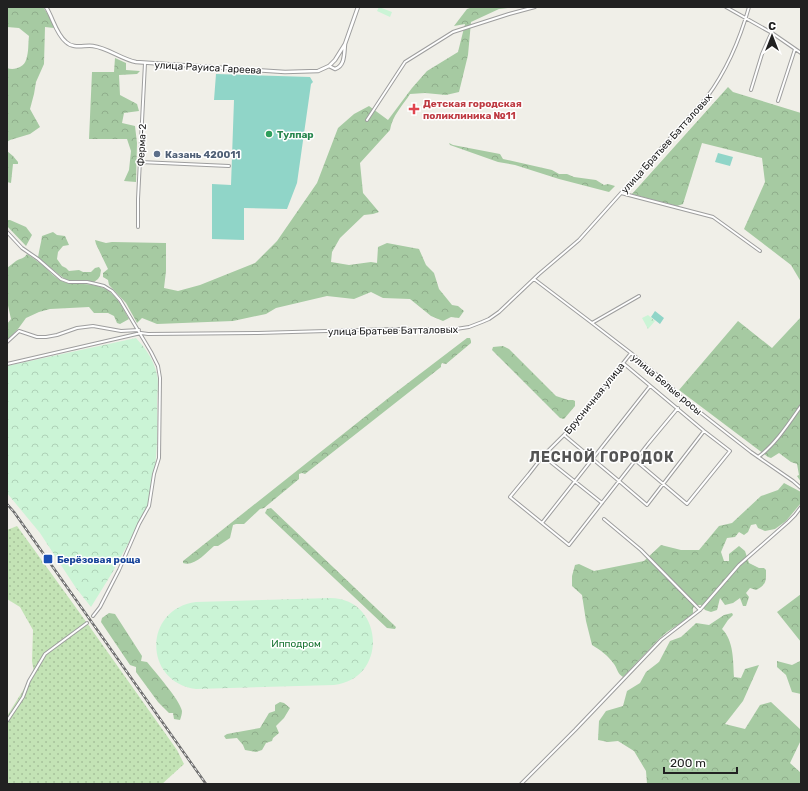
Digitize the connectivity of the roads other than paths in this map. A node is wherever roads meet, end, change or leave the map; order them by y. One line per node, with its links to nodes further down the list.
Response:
1 (46, 7): 11 (street, улица Рауиса Гареева)
2 (358, 7): 8 (street)
3 (535, 7): 15 (street)
4 (726, 7): 6 (street)
5 (749, 7): 6 (street, улица Братьев Батталовых)
6 (746, 18): 7 (street); 18 (street, улица Братьев Батталовых)
7 (772, 33): 9 (street); 13 (street)
8 (345, 44): 12 (street); 12 (street, улица Рауиса Гареева)
9 (795, 49): 10 (street); 14 (street)
10 (801, 53)
11 (145, 63): 12 (street, улица Рауиса Гареева); 16 (street, Ферма-2)
12 (329, 66)
13 (751, 90)
14 (778, 101)
15 (367, 120)
16 (140, 162): 17 (street); 19 (street, Ферма-2)
17 (229, 166)
18 (621, 193): 21 (street); 22 (street, улица Братьев Батталовых)
19 (138, 227)
20 (7, 232): 25 (street)
21 (760, 251)
22 (534, 279): 24 (street, улица Белые росы); 26 (street, улица Братьев Батталовых)
23 (638, 296): 24 (street)
24 (592, 323): 28 (street, улица Белые росы)
25 (139, 330): 26 (street); 27 (street)
26 (141, 333): 30 (street, улица Братьев Батталовых); 49 (street)
27 (7, 342)
28 (631, 354): 29 (street, Брусничная улица); 37 (street, улица Белые росы)
29 (623, 363): 31 (street); 35 (street, Брусничная улица)
30 (7, 364)
31 (650, 386): 33 (street); 38 (street)
32 (801, 406): 37 (street)
33 (678, 408): 34 (street); 39 (street)
34 (704, 431): 42 (street); 42 (street)
35 (564, 435): 36 (street, Брусничная улица); 38 (street)
36 (543, 456): 41 (street); 47 (street, Брусничная улица)
37 (758, 457): 43 (street, улица Белые росы)
38 (593, 459): 40 (street); 41 (street)
39 (635, 460): 40 (street); 42 (street)
40 (619, 481): 42 (street); 44 (street)
41 (574, 482): 44 (street); 47 (street)
42 (664, 484)
43 (801, 488)
44 (602, 503): 47 (street)
45 (801, 507): 48 (street)
46 (604, 519): 48 (street)
47 (542, 523)
48 (700, 610): 52 (street)
49 (93, 616)
50 (87, 622): 51 (street)
51 (7, 721)
52 (522, 784)

